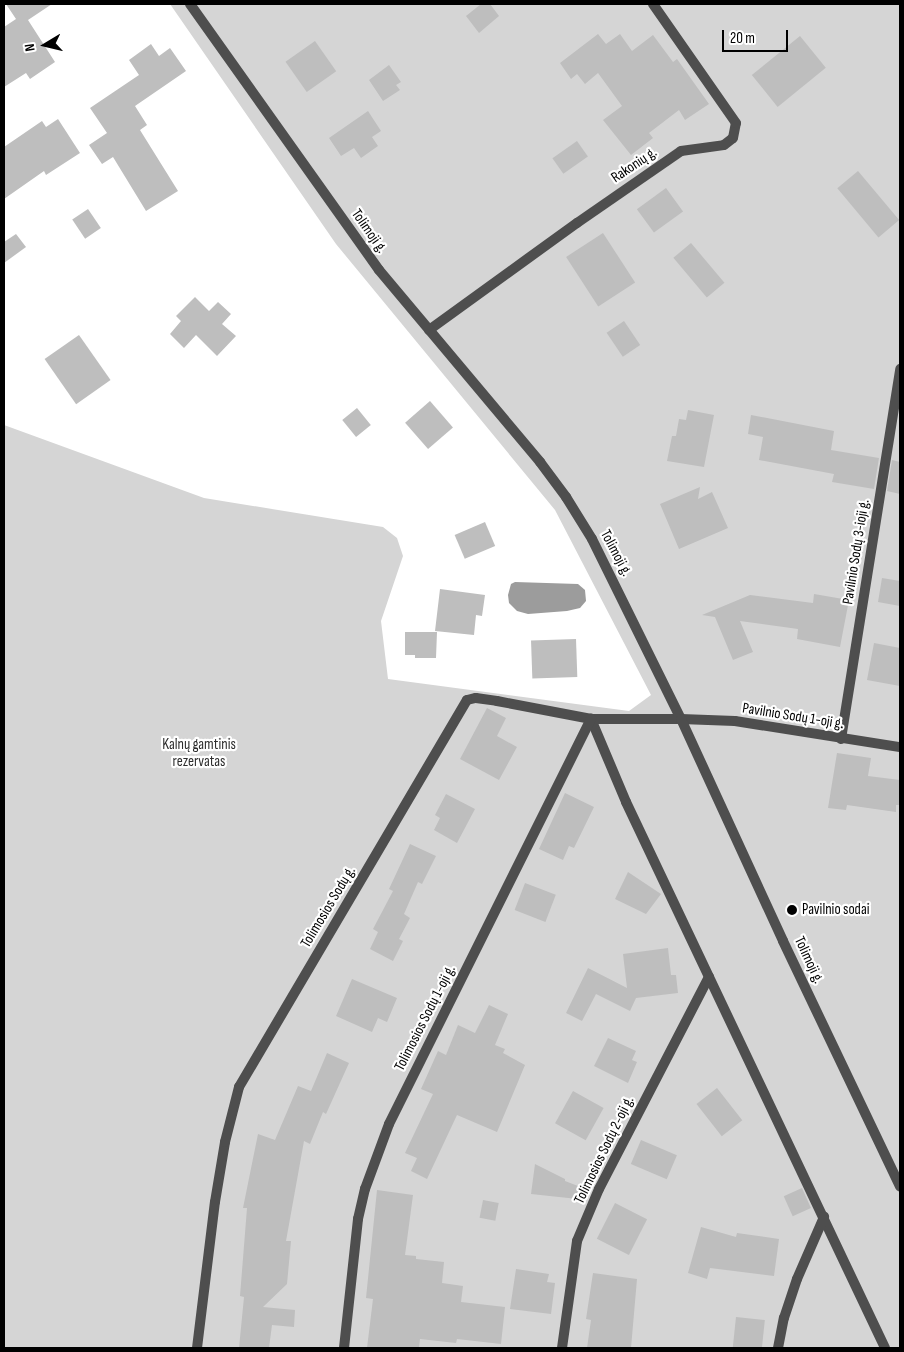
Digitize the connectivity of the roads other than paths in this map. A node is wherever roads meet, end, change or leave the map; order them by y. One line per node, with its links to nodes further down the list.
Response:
1 (190, 4): 3 (street, Tolimoji g.)
2 (653, 4): 3 (street, Rakonių g.)
3 (429, 330): 5 (street, Tolimoji g.)
4 (900, 369): 7 (street, Pavilnio Sodų 3-ioji g.)
5 (681, 719): 6 (street, Tolimosios Sodų g.); 7 (street, Pavilnio Sodų 1-oji g.); 10 (street, Tolimoji g.)
6 (591, 720): 9 (street); 12 (street, Tolimosios Sodų g.); 13 (street, Tolimosios Sodų 1-oji g.)
7 (841, 739): 8 (street, Pavilnio Sodų 1-oji g.)
8 (900, 747)
9 (709, 977): 11 (street); 14 (street, Tolimosios Sodų 2-oji g.)
10 (900, 1186)
11 (824, 1217): 15 (street); 16 (street)
12 (196, 1348)
13 (344, 1348)
14 (562, 1348)
15 (778, 1348)
16 (886, 1348)

